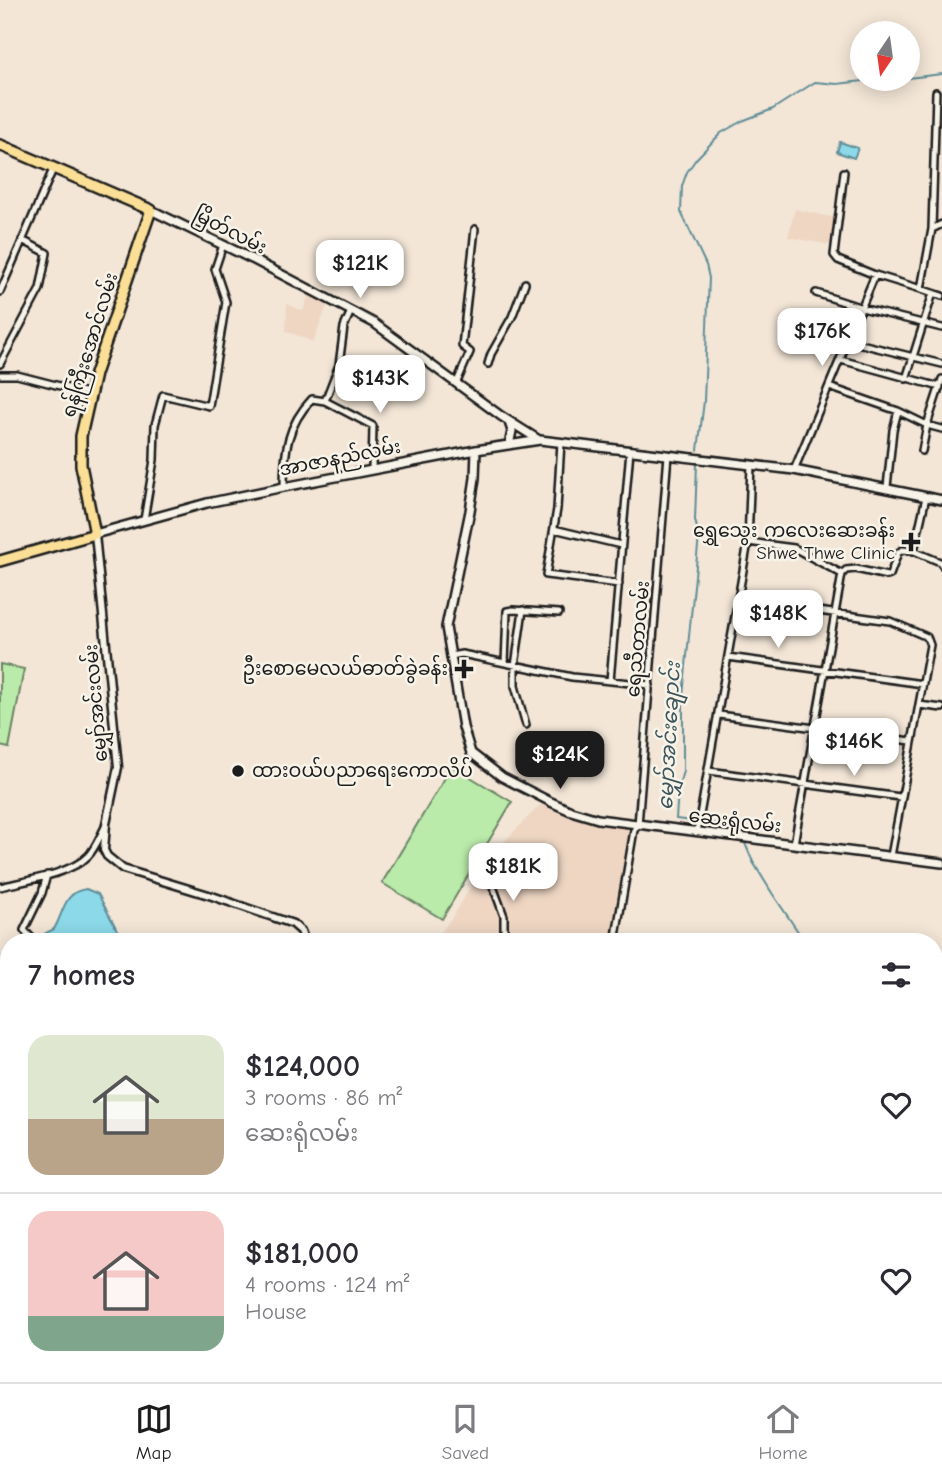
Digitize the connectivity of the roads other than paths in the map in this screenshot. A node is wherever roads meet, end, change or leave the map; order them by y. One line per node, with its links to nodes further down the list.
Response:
1 (936, 92): 8 (street)
2 (0, 145): 3 (highway)
3 (54, 167): 5 (highway); 9 (street)
4 (844, 172): 11 (street)
5 (151, 210): 10 (main road, မြိတ်လမ်း); 34 (highway, ရန်ကြီးအောင်လမ်း)
6 (942, 224): 8 (street)
7 (475, 229): 31 (street)
8 (932, 229): 13 (street)
9 (22, 240): 14 (street); 25 (street)
10 (223, 245): 19 (main road, မြိတ်လမ်း); 55 (street)
11 (875, 275): 13 (street); 18 (street)
12 (525, 283): 26 (street)
13 (921, 289): 16 (street)
14 (0, 292)
15 (816, 293): 18 (street)
16 (933, 293): 17 (street); 20 (street)
17 (942, 296)
18 (862, 308): 20 (street); 22 (street)
19 (351, 311): 31 (main road, မြိတ်လမ်း); 35 (street)
20 (924, 323): 21 (street); 23 (street)
21 (942, 328)
22 (849, 341): 23 (street); 24 (street)
23 (913, 357): 27 (street); 29 (street)
24 (841, 360): 29 (street); 32 (street)
25 (0, 364)
26 (488, 364)
27 (942, 364)
28 (0, 375): 34 (street)
29 (906, 379): 33 (street)
30 (942, 379): 33 (street)
31 (457, 382): 38 (main road, မြိတ်လမ်း)
32 (829, 387): 37 (street); 50 (street)
33 (940, 387): 36 (street)
34 (91, 394): 57 (highway, ရန်ကြီးအောင်လမ်း)
35 (325, 401): 49 (street); 51 (street)
36 (938, 402): 39 (street)
37 (898, 411): 39 (street); 52 (street)
38 (509, 421): 41 (main road, မြိတ်လမ်း); 43 (main road)
39 (927, 425): 40 (street); 46 (street)
40 (942, 429)
41 (540, 440): 42 (main road, အာဇာနည်လမ်း); 43 (main road, အာဇာနည်လမ်း)
42 (561, 442): 45 (main road, အာဇာနည်လမ်း); 56 (street)
43 (509, 445): 44 (main road, အာဇာနည်လမ်း)
44 (476, 450): 49 (main road, အာဇာနည်လမ်း); 69 (main road, ဆေးရုံလမ်း)
45 (630, 450): 47 (main road, အာဇာနည်လမ်း); 59 (street)
46 (922, 452)
47 (668, 455): 48 (main road, အာဇာနည်လမ်း); 76 (street, ရေသီတာလမ်း)
48 (751, 465): 50 (main road, အာဇာနည်လမ်း); 58 (street)
49 (372, 469): 51 (main road, အာဇာနည်လမ်း)
50 (794, 470): 52 (main road, အာဇာနည်လမ်း)
51 (284, 487): 55 (main road, အာဇာနည်လမ်း)
52 (887, 488): 53 (main road, အာဇာနည်လမ်း)
53 (926, 497): 54 (main road, အာဇာနည်လမ်း); 60 (street)
54 (942, 500)
55 (144, 520): 57 (main road, အာဇာနည်လမ်း)
56 (554, 529): 59 (street); 64 (street)
57 (95, 534): 61 (highway, အာဇာနည်လမ်း); 86 (street, မျှော်အင်းလမ်း)
58 (748, 542): 63 (street); 65 (street)
59 (621, 545): 64 (street)
60 (914, 551): 62 (street); 63 (street)
61 (0, 561)
62 (942, 565)
63 (842, 574): 68 (street)
64 (619, 584): 74 (street)
65 (739, 600): 68 (street); 70 (street)
66 (523, 610): 67 (street); 71 (street); 72 (street)
67 (559, 613)
68 (836, 614): 73 (street); 75 (street)
69 (450, 656): 71 (street); 87 (main road, ဆေးရုံလမ်း)
70 (728, 657): 73 (street); 79 (street)
71 (505, 663): 72 (street)
72 (515, 666): 74 (street); 80 (street)
73 (826, 670): 75 (street); 81 (street)
74 (610, 681): 76 (street)
75 (923, 684): 77 (street)
76 (650, 685): 87 (street, ရေသီတာလမ်း)
77 (919, 705): 78 (street); 82 (street)
78 (942, 708)
79 (719, 715): 81 (street); 83 (street)
80 (526, 725)
81 (815, 727): 82 (street); 84 (street)
82 (911, 741): 85 (street)
83 (709, 771): 84 (street); 88 (street)
84 (805, 784): 85 (street); 89 (street)
85 (900, 797): 90 (street)
86 (106, 824): 93 (street); 96 (street, မျှော်အင်းလမ်း)
87 (638, 825): 88 (main road, ဆေးရုံလမ်း); 98 (street, ရေသီတာလမ်း)
88 (697, 832): 89 (main road, ဆေးရုံလမ်း)
89 (794, 844): 90 (main road, ဆေးရုံလမ်း)
90 (891, 856): 91 (main road, ဆေးရုံလမ်း)
91 (942, 863)
92 (486, 870): 97 (street)
93 (47, 875): 94 (street); 95 (street)
94 (0, 887)
95 (27, 933)
96 (302, 933)
97 (504, 933)
98 (617, 933)

